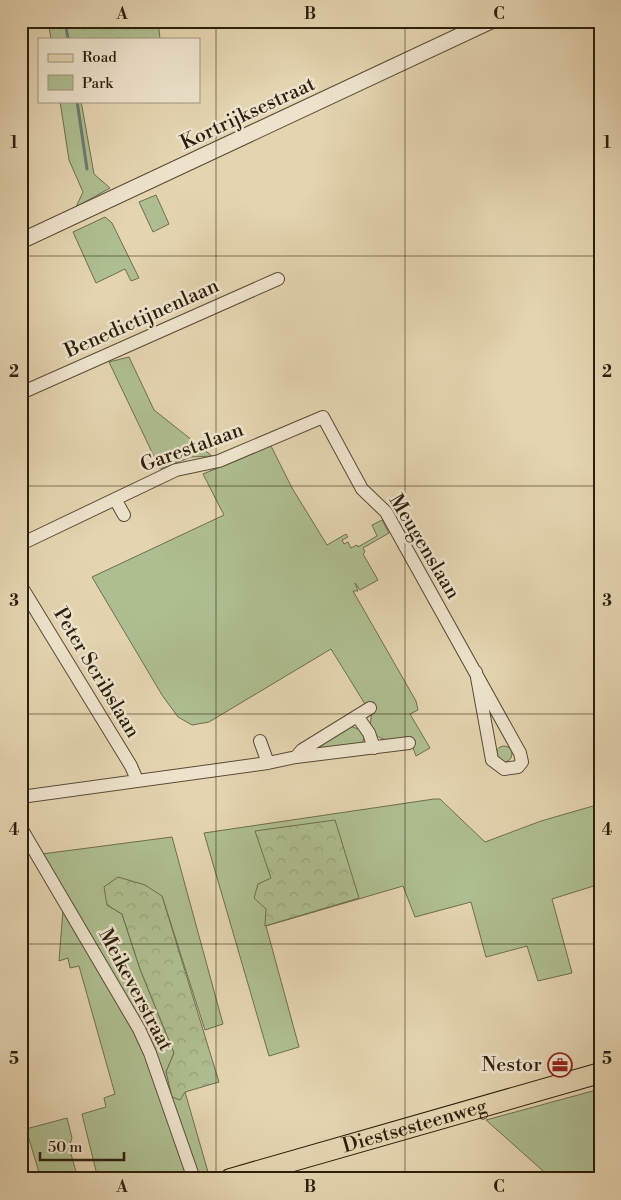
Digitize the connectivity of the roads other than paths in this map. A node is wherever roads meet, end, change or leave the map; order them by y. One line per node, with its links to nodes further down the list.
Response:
1 (491, 21): 2 (street, Kortrijksestraat)
2 (21, 241)
3 (278, 279): 4 (street, Benedictijnenlaan)
4 (21, 394)
5 (323, 417): 6 (street, Garestalaan); 10 (street, Meugenslaan)
6 (115, 499): 7 (street); 8 (street, Garestalaan)
7 (124, 515)
8 (21, 544)
9 (21, 586): 20 (street, Peter Scribslaan)
10 (476, 672): 13 (street, Meugenslaan); 14 (street, Meugenslaan)
11 (370, 708): 12 (street)
12 (357, 716): 17 (street); 18 (street)
13 (509, 734): 14 (street); 14 (street, Meugenslaan)
14 (488, 739)
15 (260, 741): 19 (street)
16 (409, 743): 17 (street)
17 (374, 748): 18 (street)
18 (296, 757): 19 (street)
19 (268, 764): 20 (street)
20 (137, 780): 21 (street)
21 (21, 797)
22 (21, 828): 24 (street, Meikeverstraat)
23 (600, 1073): 25 (main road, Diestsesteenweg)
24 (194, 1179)
25 (230, 1179)

